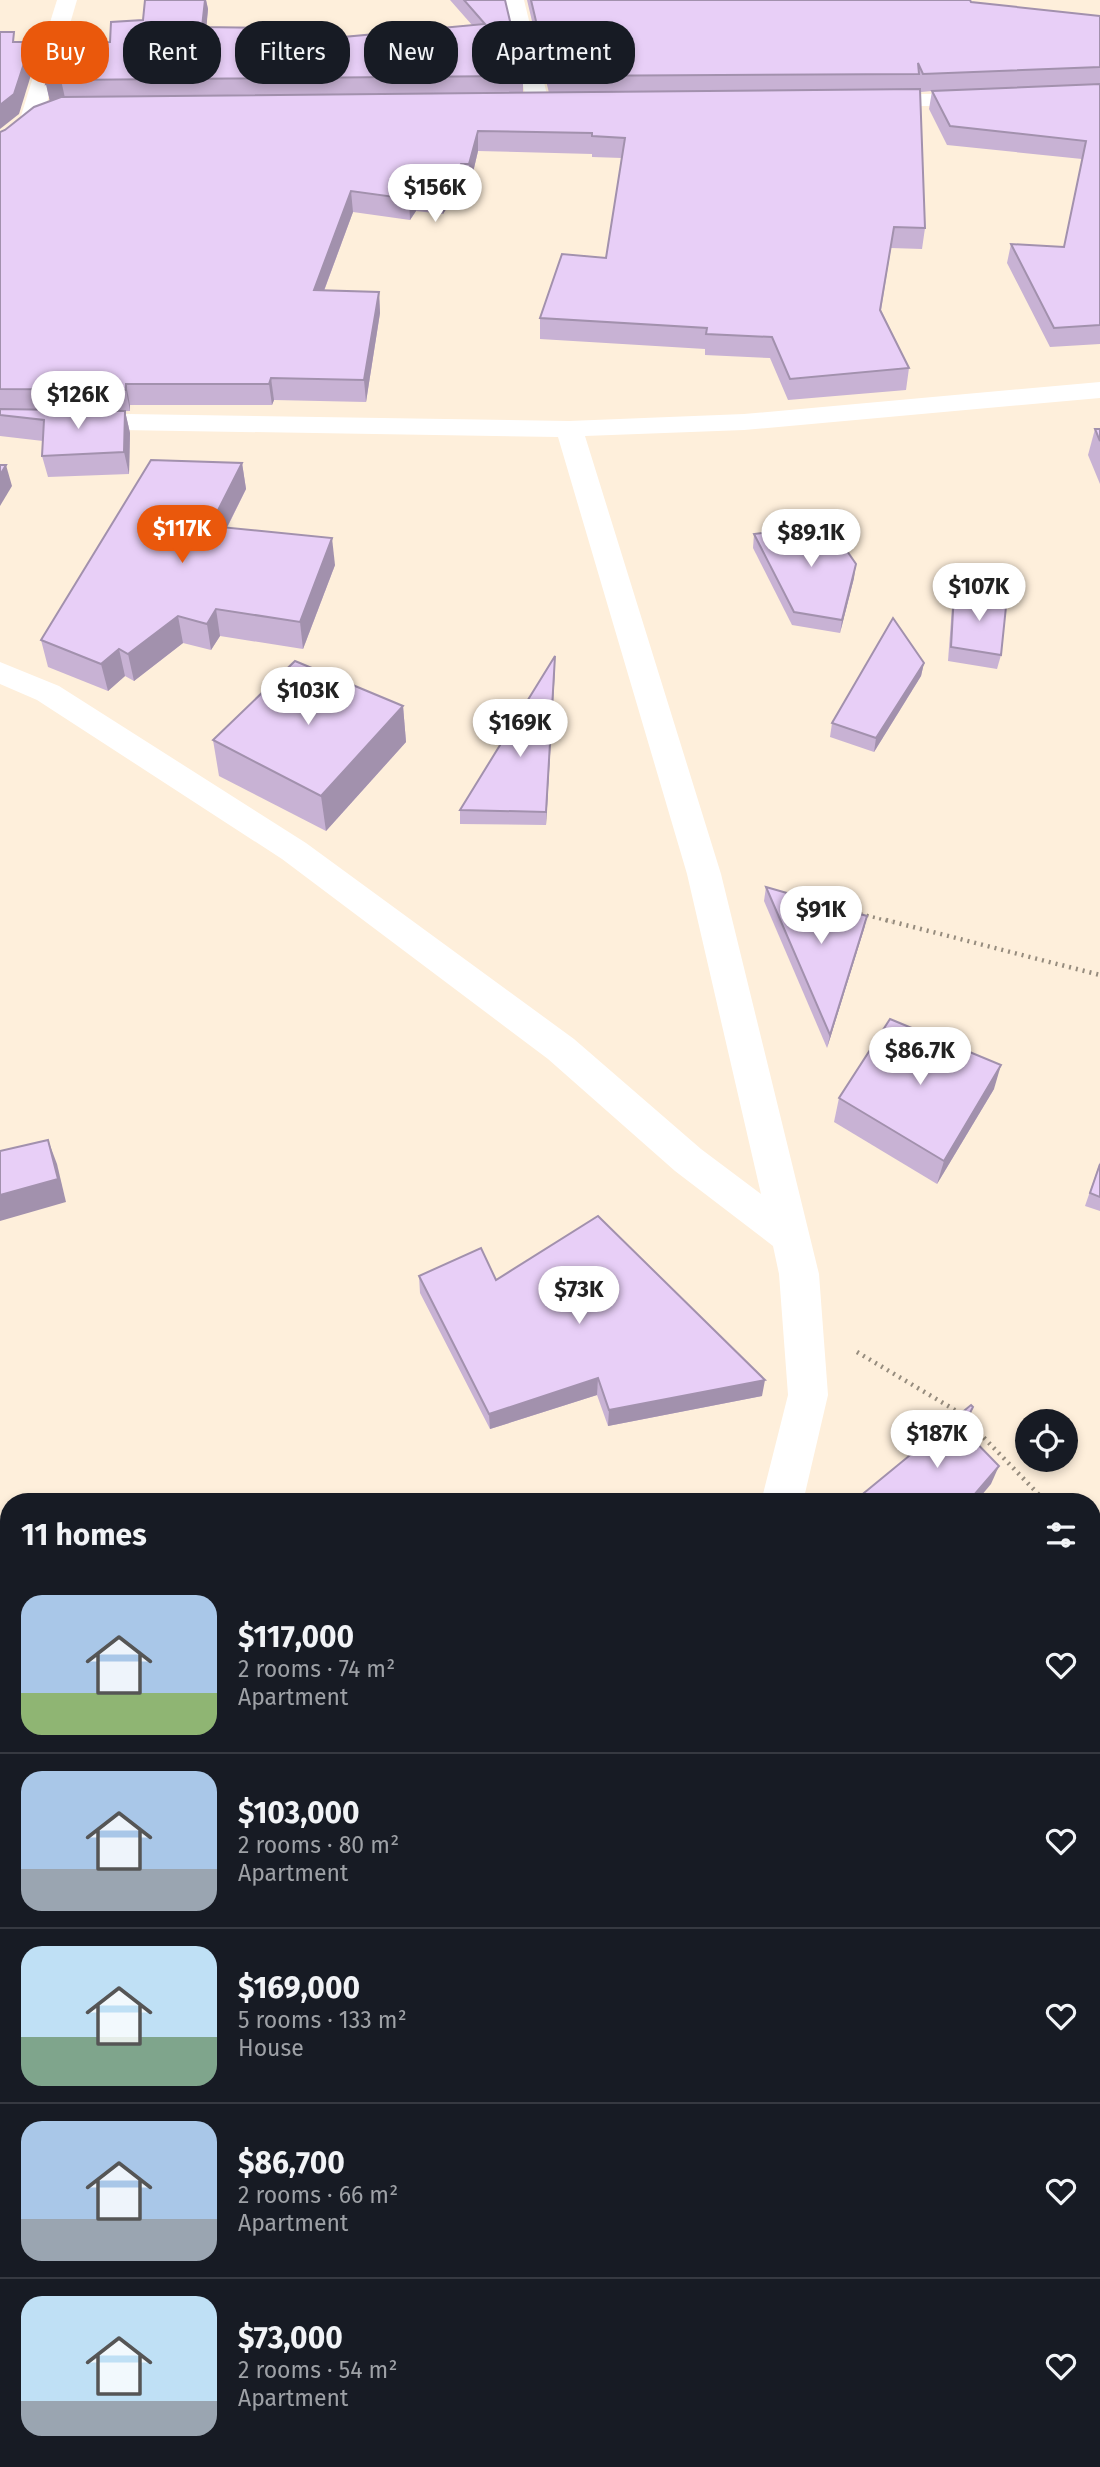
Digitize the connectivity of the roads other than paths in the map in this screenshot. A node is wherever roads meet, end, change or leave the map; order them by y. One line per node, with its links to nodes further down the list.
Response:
1 (67, 0): 8 (street)
2 (514, 0): 6 (street)
3 (1000, 100): 4 (street)
4 (851, 101)
5 (511, 103): 6 (street)
6 (538, 103): 7 (street)
7 (565, 103)
8 (57, 110)
9 (1100, 390): 11 (street)
10 (0, 420): 11 (street)
11 (569, 429): 13 (street)
12 (0, 672): 13 (street)
13 (791, 1238): 14 (street)
14 (784, 1493)

